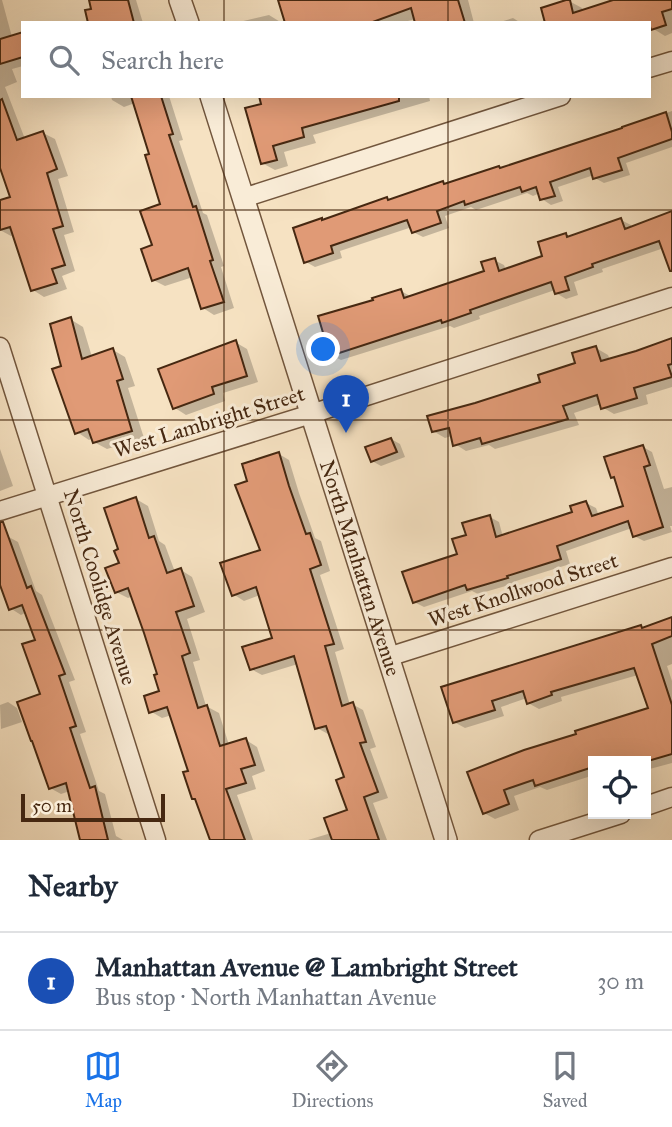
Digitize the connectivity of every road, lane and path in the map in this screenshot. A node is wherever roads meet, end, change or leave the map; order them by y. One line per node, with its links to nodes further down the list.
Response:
1 (180, 0): 2 (street)
2 (187, 21)
3 (672, 61): 4 (street)
4 (651, 67)
5 (212, 98): 7 (street, North Manhattan Avenue)
6 (555, 98): 7 (street)
7 (243, 198): 10 (street, North Manhattan Avenue)
8 (672, 297): 10 (street, West Lambright Street)
9 (0, 347): 11 (street, North Coolidge Avenue)
10 (311, 414): 11 (street, West Lambright Street); 14 (street, North Manhattan Avenue)
11 (47, 496): 12 (street, West Lambright Street); 18 (street, North Coolidge Avenue)
12 (0, 511)
13 (672, 567): 14 (street, West Knollwood Street)
14 (388, 657): 19 (street, North Manhattan Avenue)
15 (672, 797): 16 (street)
16 (651, 804)
17 (605, 819): 20 (street)
18 (156, 840)
19 (446, 840)
20 (538, 840)

